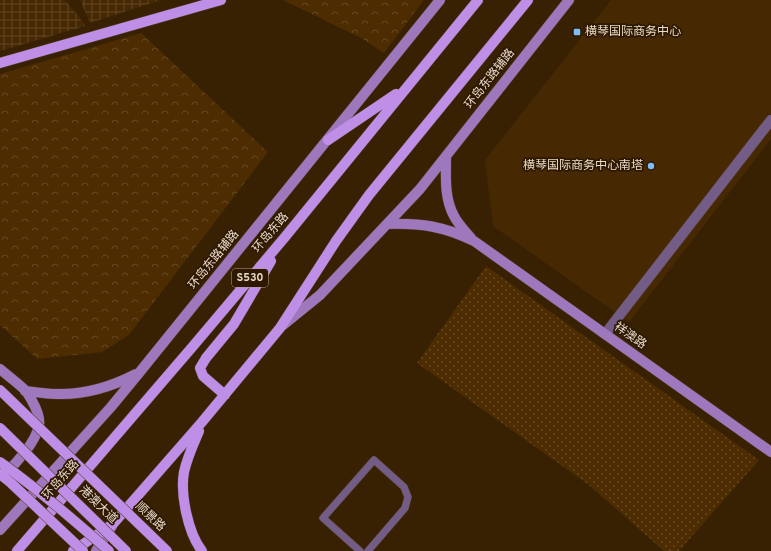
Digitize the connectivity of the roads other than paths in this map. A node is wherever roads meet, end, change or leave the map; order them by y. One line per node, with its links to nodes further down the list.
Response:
1 (221, 0): 6 (main road)
2 (440, 0): 9 (main road, 环岛东路辅路)
3 (478, 0): 7 (main road, 环岛东路 / S530)
4 (528, 0): 14 (main road)
5 (569, 0): 10 (main road, 环岛东路辅路)
6 (0, 63)
7 (405, 88): 9 (main road); 12 (main road, 环岛东路 / S530)
8 (771, 120): 15 (street)
9 (328, 140): 17 (main road, 环岛东路辅路)
10 (446, 157): 11 (main road, 环岛东路辅路); 13 (main road, 祥澳路)
11 (387, 224): 13 (main road, 祥澳路); 14 (main road, 环岛东路辅路)
12 (285, 237): 20 (main road); 31 (main road, 环岛东路 / S530)
13 (474, 241): 15 (main road, 祥澳路)
14 (280, 328): 20 (main road)
15 (605, 334): 23 (main road, 祥澳路)
16 (0, 369): 19 (main road)
17 (139, 373): 19 (main road); 29 (main road, 环岛东路辅路)
18 (0, 390): 27 (main road, 港澳大道, bridge)
19 (25, 391): 26 (main road)
20 (225, 395): 21 (main road)
21 (202, 422): 28 (main road); 30 (main road)
22 (0, 428): 36 (main road, 港澳大道, bridge)
23 (771, 452)
24 (0, 462): 35 (main road, bridge)
25 (0, 474): 33 (main road, bridge)
26 (0, 477)
27 (116, 502): 37 (main road, 顺景路, bridge)
28 (113, 524): 32 (main road); 34 (main road)
29 (0, 530)
30 (201, 549)
31 (17, 551)
32 (73, 551)
33 (83, 551)
34 (96, 551)
35 (109, 551)
36 (126, 551)
37 (167, 551)
38 (360, 551): 39 (lane)
39 (368, 551)

